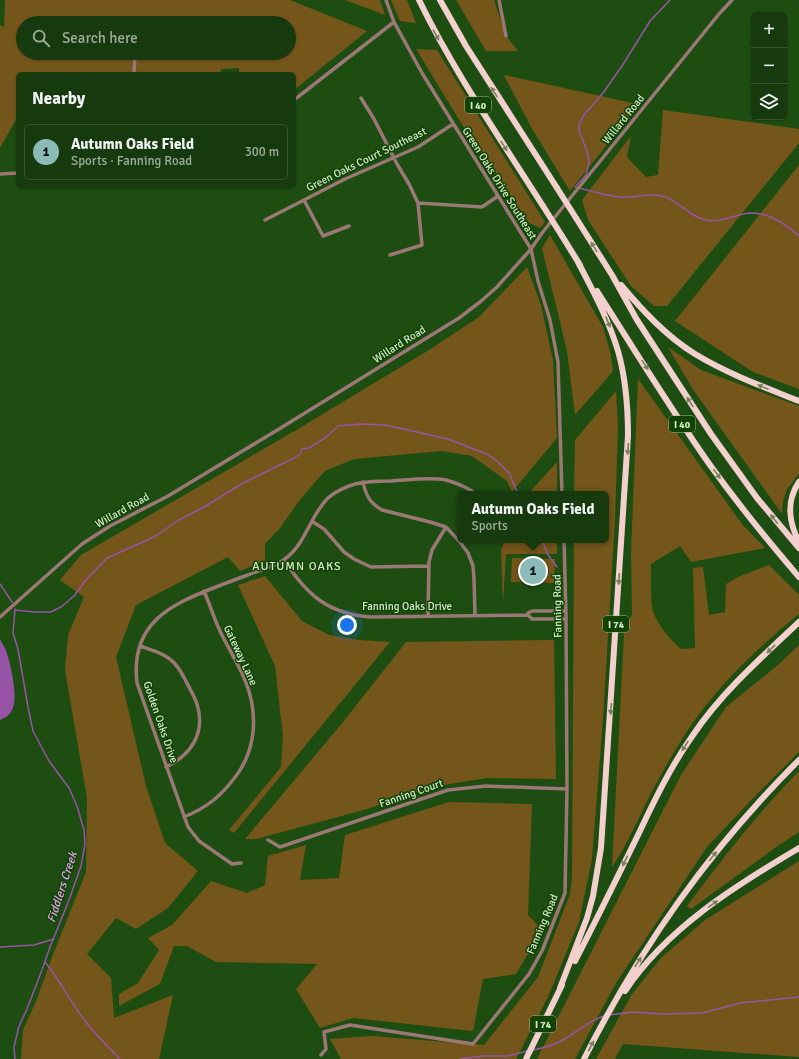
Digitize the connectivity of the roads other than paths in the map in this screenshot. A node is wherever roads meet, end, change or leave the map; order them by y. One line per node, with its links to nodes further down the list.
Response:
1 (386, 0): 6 (street, Green Oaks Drive Southeast)
2 (419, 0): 23 (highway, I 40, one-way to 23, bridge)
3 (440, 0): 24 (highway, I 40, one-way to 3, bridge)
4 (499, 0): 7 (street)
5 (732, 0): 21 (street, Willard Road)
6 (394, 22): 10 (street); 12 (street, Green Oaks Drive Southeast)
7 (506, 36)
8 (135, 60): 9 (street)
9 (134, 72)
10 (296, 98)
11 (361, 98): 13 (street)
12 (453, 124): 13 (street, Green Oaks Court Southeast); 16 (street, Green Oaks Drive Southeast)
13 (394, 158): 17 (street, Green Oaks Court Southeast); 18 (street)
14 (16, 173): 15 (street)
15 (0, 174)
16 (498, 196): 18 (street); 21 (street, Green Oaks Drive Southeast)
17 (304, 200): 19 (street, Green Oaks Court Southeast); 20 (street)
18 (418, 203): 22 (street)
19 (265, 220)
20 (349, 226)
21 (531, 249): 29 (street); 45 (street, Willard Road)
22 (390, 255)
23 (578, 262): 39 (highway, I 40, one-way to 39); 56 (highway, I 74, one-way to 56)
24 (612, 275): 25 (highway, one-way to 24); 36 (highway, I 40, one-way to 24)
25 (799, 401)
26 (363, 482): 28 (street, Golden Oaks Drive); 30 (street, Golden Oaks Drive); 31 (street)
27 (799, 482): 33 (highway)
28 (471, 491)
29 (562, 491)
30 (313, 522): 37 (street, Golden Oaks Drive); 38 (street)
31 (446, 527): 32 (street); 38 (street)
32 (457, 539)
33 (799, 542)
34 (461, 543): 42 (street)
35 (564, 543): 41 (street, Fanning Road)
36 (799, 548)
37 (284, 560): 40 (street, Golden Oaks Drive); 43 (street, Fanning Oaks Drive)
38 (428, 566): 43 (street)
39 (799, 577)
40 (204, 591): 48 (street, Golden Oaks Drive); 52 (street, Gateway Lane)
41 (566, 611): 44 (street, Fanning Oaks Drive); 46 (street, Fanning Road)
42 (475, 615): 43 (street, Fanning Oaks Drive); 44 (street, Fanning Oaks Drive)
43 (428, 616)
44 (528, 616): 46 (street, Fanning Oaks Drive)
45 (0, 617)
46 (566, 619): 51 (street, Fanning Road)
47 (799, 622): 56 (highway, one-way to 56)
48 (140, 646): 50 (street, Golden Oaks Drive); 50 (street)
49 (799, 760): 57 (highway, one-way to 49)
50 (166, 767): 52 (street, Golden Oaks Drive)
51 (568, 789): 53 (street, Fanning Court); 58 (street, Fanning Road)
52 (184, 817): 55 (street, Golden Oaks Drive)
53 (268, 840)
54 (799, 848): 57 (highway, one-way to 54)
55 (241, 863)
56 (560, 988): 59 (highway, I 74)
57 (598, 1032): 60 (highway, one-way to 57)
58 (321, 1055)
59 (526, 1059)
60 (584, 1059)

